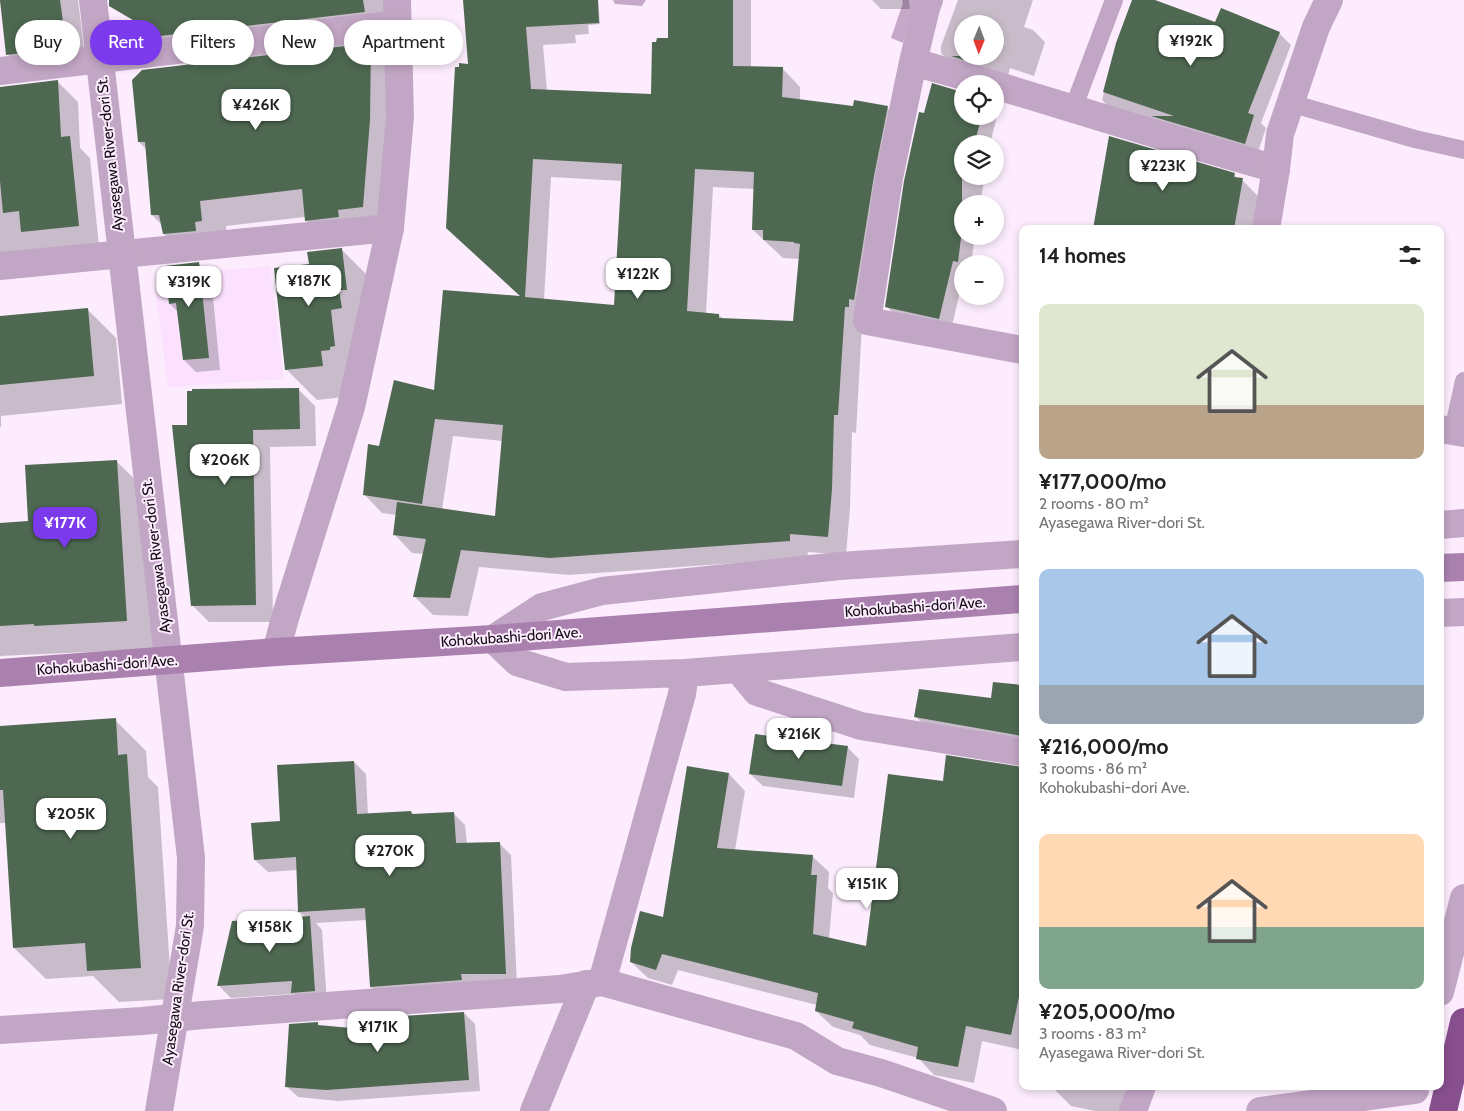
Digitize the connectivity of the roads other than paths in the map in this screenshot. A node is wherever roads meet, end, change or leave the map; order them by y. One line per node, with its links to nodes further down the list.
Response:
1 (93, 0): 6 (street, Ayasegawa River-dori St.)
2 (930, 0): 9 (street)
3 (1114, 0): 15 (lane)
4 (1329, 0): 14 (street)
5 (397, 12): 7 (street); 19 (street)
6 (95, 20)
7 (162, 50)
8 (90, 61): 11 (street)
9 (913, 62): 12 (street); 22 (street)
10 (101, 65): 20 (street, Ayasegawa River-dori St.)
11 (0, 71)
12 (960, 75)
13 (1004, 87): 15 (street)
14 (1290, 103): 16 (lane); 17 (street)
15 (1073, 109): 17 (street)
16 (1464, 150)
17 (1276, 169): 18 (street)
18 (1267, 225)
19 (390, 228): 20 (street); 35 (street)
20 (121, 255): 21 (street); 36 (street, Ayasegawa River-dori St.)
21 (0, 266)
22 (1019, 349)
23 (1464, 381): 24 (lane)
24 (1452, 431)
25 (1464, 523): 26 (street)
26 (1444, 525)
27 (1019, 554): 33 (street)
28 (1464, 567): 29 (main road)
29 (1444, 568)
30 (1019, 599): 33 (main road, Kohokubashi-dori Ave.)
31 (1464, 612): 32 (street)
32 (1444, 614)
33 (493, 639): 35 (main road, Kohokubashi-dori Ave.); 39 (street)
34 (1019, 647): 37 (street)
35 (276, 652): 36 (main road, Kohokubashi-dori Ave.)
36 (169, 660): 38 (main road, Kohokubashi-dori Ave.); 44 (street, Ayasegawa River-dori St.)
37 (738, 669): 39 (street); 40 (street)
38 (0, 673)
39 (685, 673): 43 (street)
40 (1019, 752)
41 (1464, 898): 42 (street)
42 (1444, 976)
43 (594, 983): 44 (street); 50 (street); 51 (street)
44 (176, 1017): 46 (street); 49 (street, Ayasegawa River-dori St.)
45 (1464, 1022): 54 (highway)
46 (0, 1030)
47 (1141, 1090): 52 (street)
48 (1414, 1096): 53 (street)
49 (159, 1111)
50 (534, 1111)
51 (993, 1111)
52 (1133, 1111)
53 (1260, 1111)
54 (1443, 1111)

